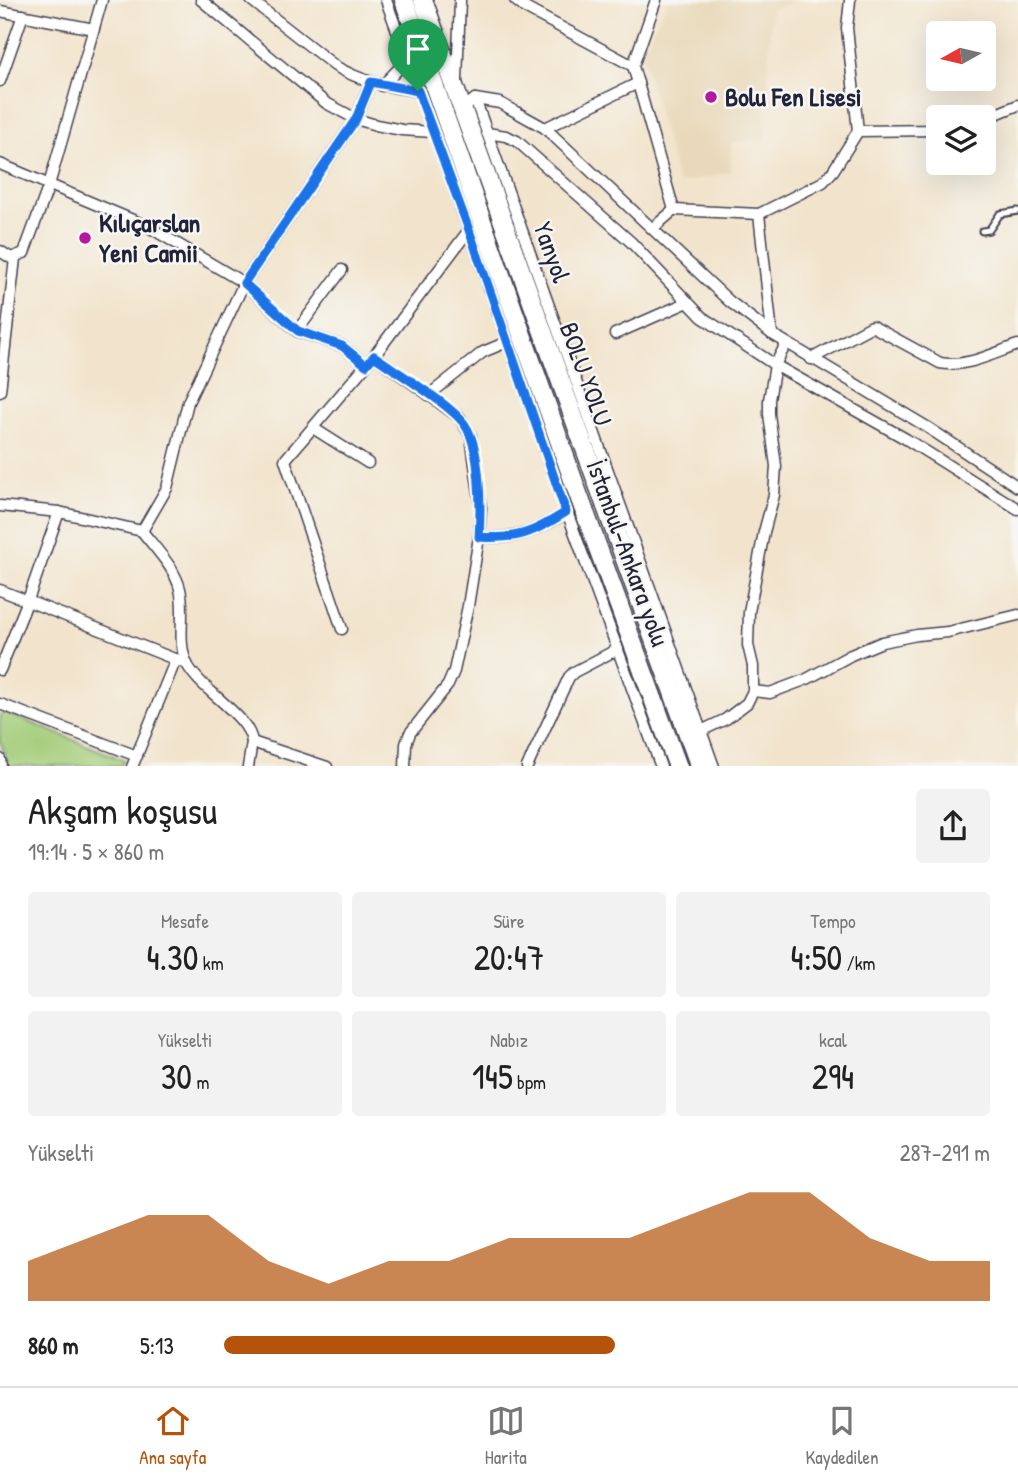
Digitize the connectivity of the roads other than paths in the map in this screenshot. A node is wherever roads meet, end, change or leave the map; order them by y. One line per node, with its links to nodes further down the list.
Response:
1 (102, 0): 13 (street)
2 (201, 0): 25 (street)
3 (251, 0): 17 (street)
4 (386, 0): 14 (street)
5 (404, 0): 60 (highway, İstanbul-Ankara yolu)
6 (422, 0): 23 (street); 76 (highway, BOLU YOLU)
7 (460, 0): 23 (street)
8 (516, 0): 15 (street)
9 (656, 0): 15 (street)
10 (850, 0): 28 (street)
11 (0, 11): 12 (street)
12 (23, 15): 13 (street); 16 (street)
13 (94, 29): 32 (street)
14 (407, 60): 19 (street); 20 (street)
15 (633, 66): 18 (street)
16 (0, 81)
17 (371, 82): 19 (street); 25 (street)
18 (638, 83): 26 (street); 33 (street)
19 (382, 86): 20 (street)
20 (418, 91): 29 (street)
21 (475, 99): 23 (street); 26 (street); 30 (street, Yanyol)
22 (1018, 105): 24 (street)
23 (455, 114)
24 (996, 114)
25 (356, 119): 29 (street); 42 (street)
26 (545, 128): 36 (street)
27 (926, 130): 28 (street)
28 (858, 131): 35 (street)
29 (433, 132): 37 (street)
30 (487, 133): 43 (street); 76 (street, Yanyol)
31 (0, 164): 32 (street)
32 (49, 185): 40 (street); 42 (street)
33 (674, 210): 35 (street); 36 (street)
34 (1018, 211): 38 (lane)
35 (760, 214): 46 (street)
36 (653, 228): 46 (street)
37 (469, 230): 47 (street); 51 (street)
38 (982, 231)
39 (0, 251): 40 (street)
40 (15, 258): 50 (street)
41 (342, 270): 44 (street)
42 (244, 283): 44 (street); 65 (street)
43 (688, 302): 45 (street); 54 (street)
44 (298, 331): 53 (street)
45 (615, 334)
46 (772, 334): 48 (street)
47 (507, 342): 56 (street); 64 (street)
48 (786, 344): 52 (street); 54 (street)
49 (1018, 345): 52 (street)
50 (2, 347): 55 (street)
51 (374, 356): 53 (street); 56 (street)
52 (811, 359): 59 (street)
53 (366, 365): 57 (street)
54 (775, 365): 62 (street); 77 (street)
55 (0, 391)
56 (429, 395): 66 (street)
57 (313, 428): 58 (street); 71 (street)
58 (368, 463)
59 (1018, 487)
60 (576, 488): 67 (street); 90 (highway, İstanbul-Ankara yolu)
61 (0, 506): 63 (street)
62 (1018, 509)
63 (60, 512): 65 (street); 69 (street)
64 (566, 512): 66 (street); 67 (street)
65 (142, 531): 74 (street)
66 (479, 537): 87 (street)
67 (594, 583): 72 (street)
68 (0, 590): 69 (street)
69 (28, 600): 73 (street); 75 (street)
70 (1018, 615): 77 (street)
71 (342, 629)
72 (618, 649): 88 (street); 89 (street)
73 (176, 659): 74 (street); 81 (street)
74 (187, 664): 80 (street)
75 (0, 670)
76 (674, 676): 79 (street, Yanyol); 91 (highway, BOLU YOLU)
77 (753, 691): 79 (street)
78 (0, 705): 81 (street)
79 (701, 731): 92 (street, Yanyol)
80 (252, 742): 85 (street); 86 (street)
81 (137, 756): 84 (street)
82 (0, 760): 83 (street)
83 (1, 766)
84 (132, 766)
85 (248, 766)
86 (327, 766)
87 (404, 766)
88 (527, 766)
89 (661, 766)
90 (678, 766)
91 (700, 766)
92 (715, 766)

